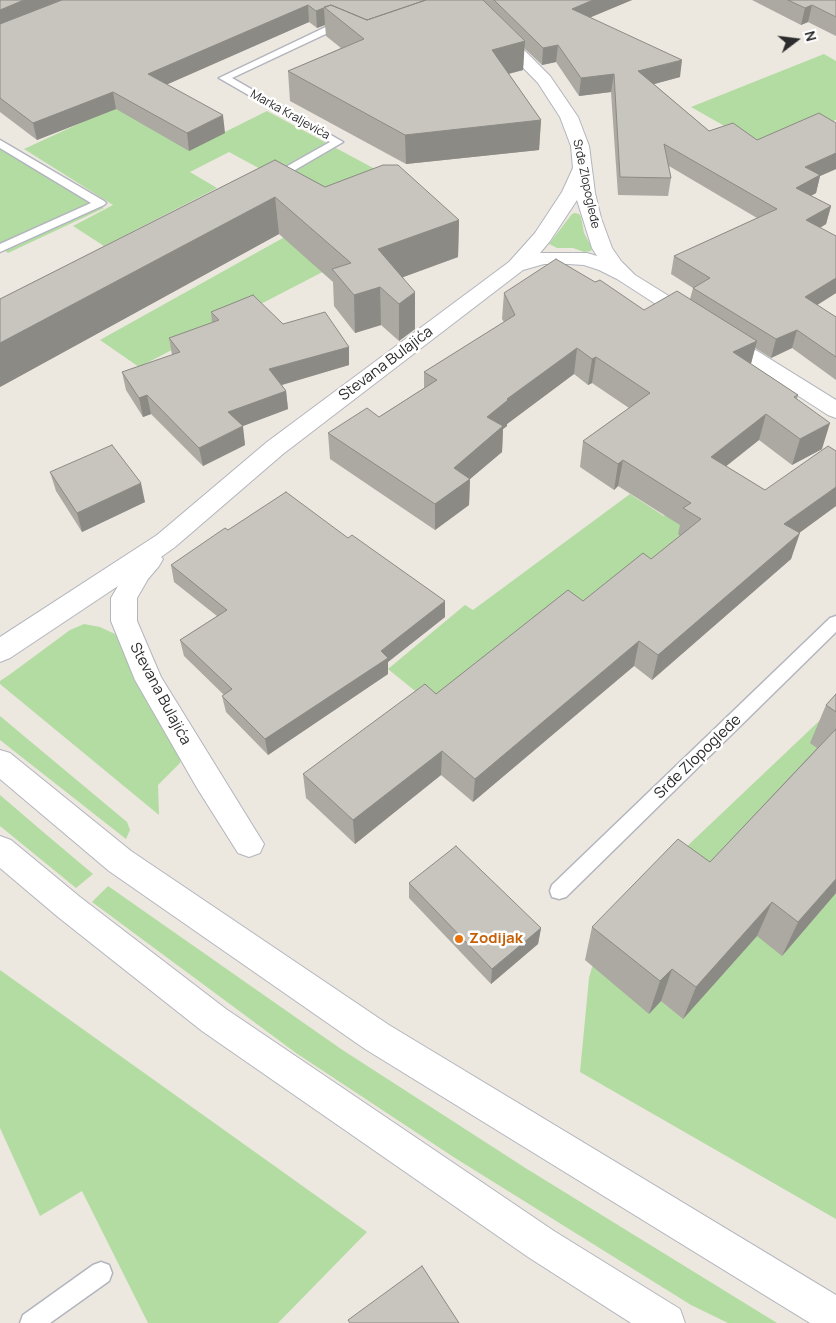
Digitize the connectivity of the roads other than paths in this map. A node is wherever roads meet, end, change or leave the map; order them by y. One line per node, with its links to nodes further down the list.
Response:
1 (465, 7): 4 (street, Srđe Zlopogleđe)
2 (358, 40): 5 (lane, Marka Kraljevića)
3 (0, 143): 6 (lane)
4 (582, 168): 7 (street, Stevana Bulajića); 8 (street, Srđe Zlopogleđe)
5 (260, 185)
6 (0, 248)
7 (516, 266): 8 (street, Srđe Zlopogleđe); 10 (street, Stevana Bulajića)
8 (628, 279): 9 (street, Srđe Zlopogleđe)
9 (836, 410)
10 (166, 541): 12 (street, Stevana Bulajića); 14 (street, Stevana Bulajića)
11 (836, 622): 16 (lane, Srđe Zlopogleđe)
12 (0, 652)
13 (0, 762): 18 (street)
14 (249, 844)
15 (0, 849): 20 (street)
16 (559, 891)
17 (101, 1272): 19 (lane)
18 (836, 1317)
19 (30, 1323)
20 (666, 1323)

